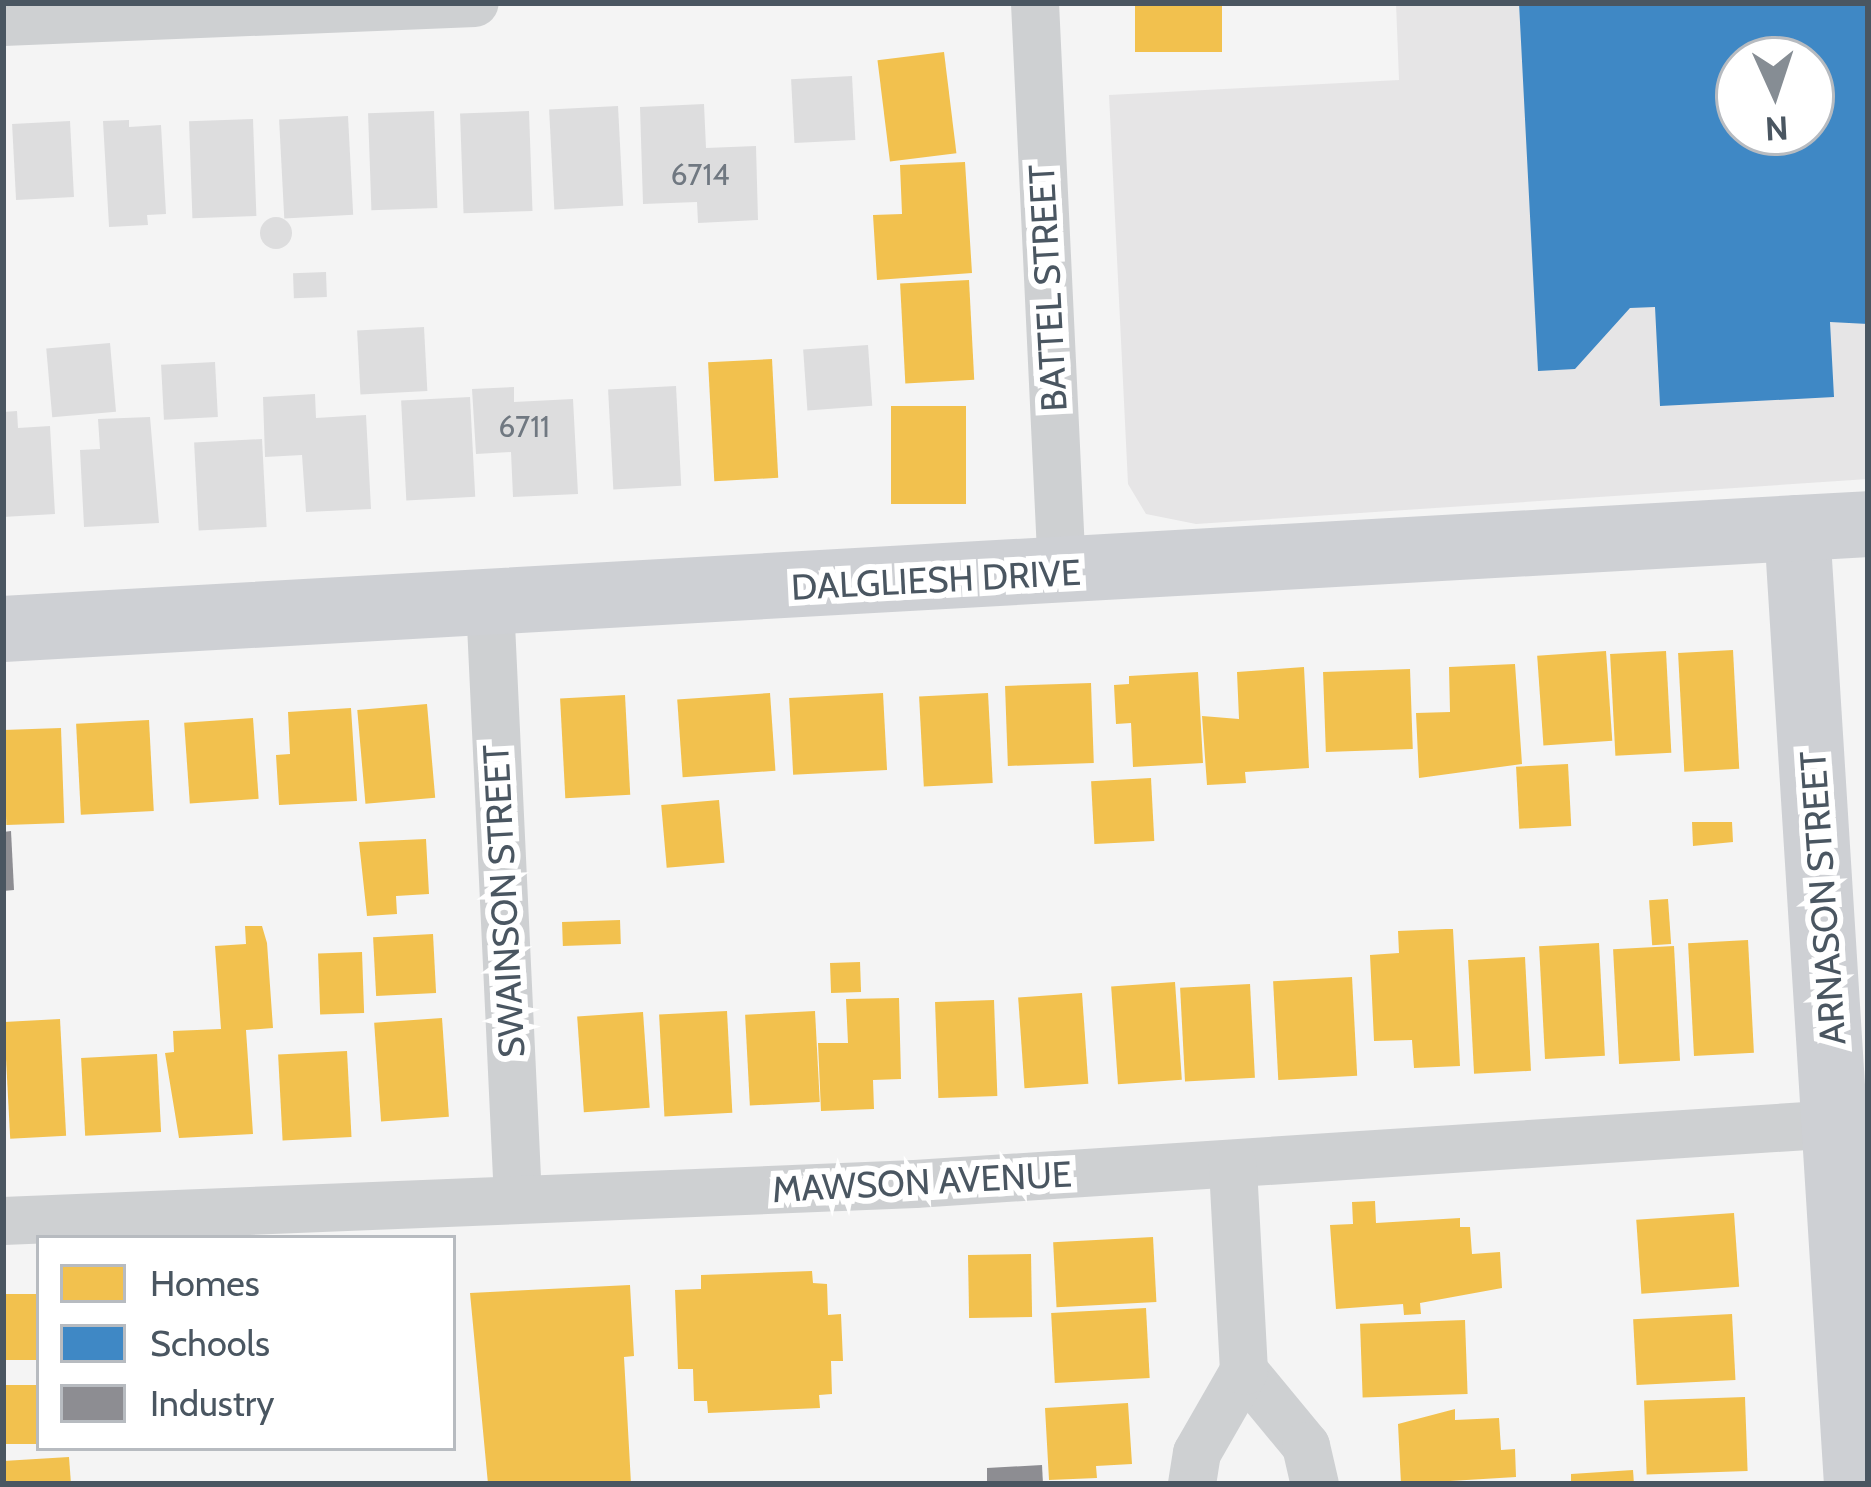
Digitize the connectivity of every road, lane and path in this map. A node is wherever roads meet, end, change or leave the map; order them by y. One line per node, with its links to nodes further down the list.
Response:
1 (476, 3): 3 (street)
2 (1035, 3): 7 (street, BATTEL STREET)
3 (453, 4): 4 (street)
4 (3, 22)
5 (1868, 524): 6 (street, DALGLIESH DRIVE)
6 (1796, 528): 7 (street, DALGLIESH DRIVE); 10 (street, ARNASON STREET)
7 (1062, 573): 8 (street, DALGLIESH DRIVE)
8 (490, 603): 9 (street, DALGLIESH DRIVE); 12 (street, SWAINSON STREET)
9 (3, 629)
10 (1854, 1122): 11 (street, MAWSON AVENUE); 17 (street, ARNASON STREET)
11 (1233, 1165): 12 (street, MAWSON AVENUE); 14 (street)
12 (518, 1198): 13 (street, MAWSON AVENUE)
13 (3, 1222)
14 (1244, 1371): 15 (street); 16 (street)
15 (1192, 1484)
16 (1316, 1484)
17 (1857, 1484)

